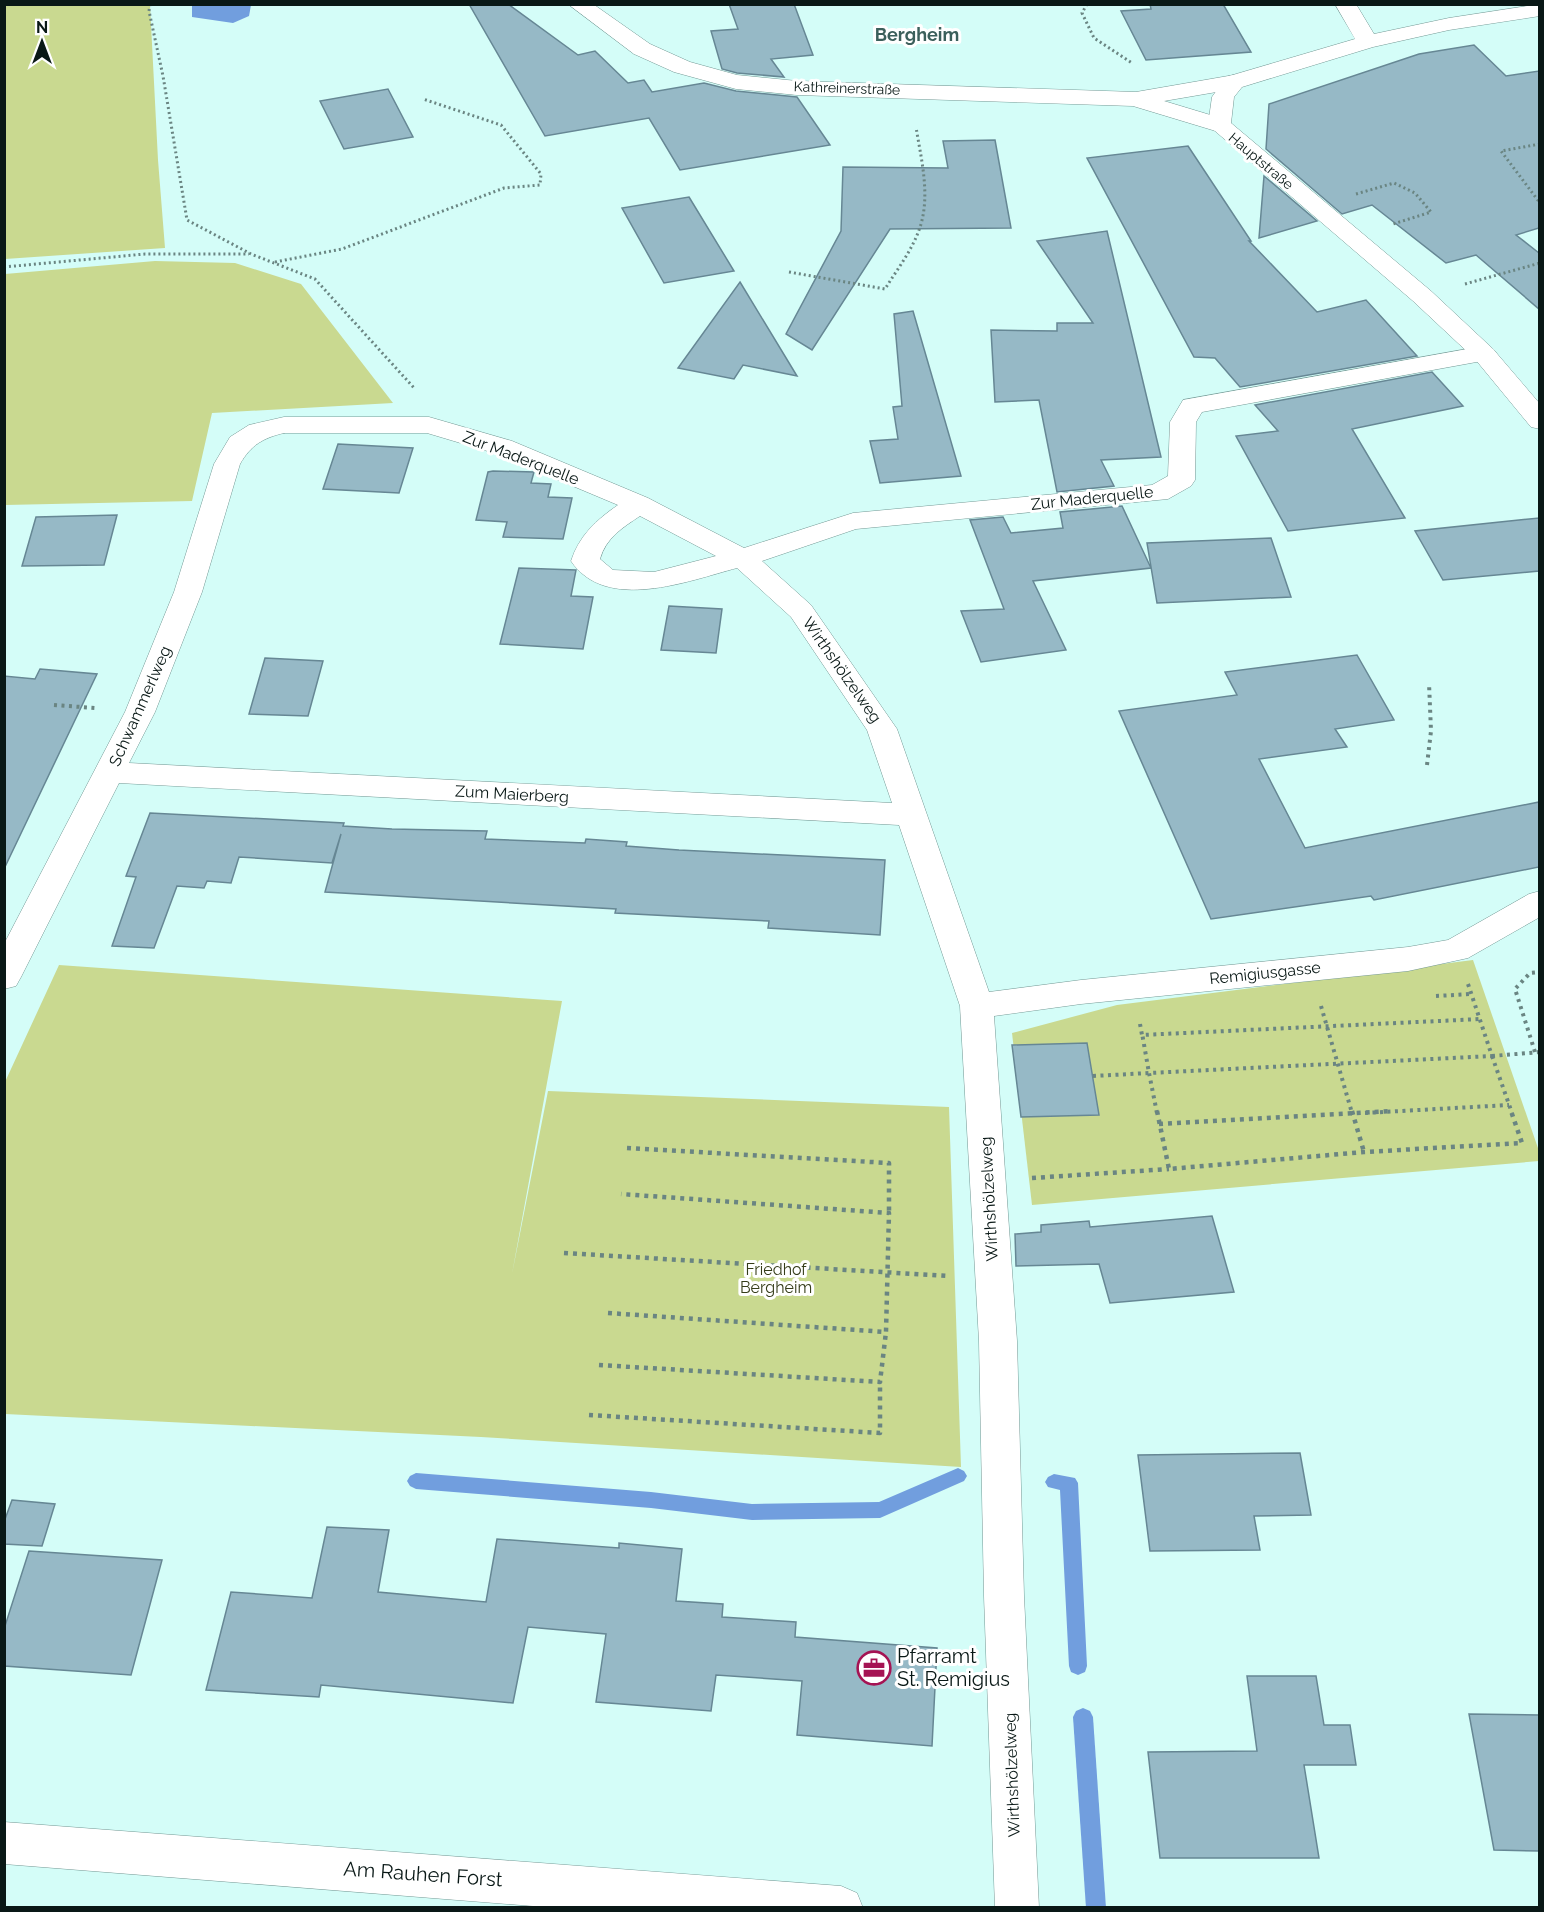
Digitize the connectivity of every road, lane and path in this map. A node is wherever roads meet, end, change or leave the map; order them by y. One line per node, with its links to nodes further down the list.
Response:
1 (150, 4): 17 (path)
2 (578, 4): 10 (street, Kathreinerstraße)
3 (1087, 4): 8 (path)
4 (1345, 4): 6 (street)
5 (1539, 9): 6 (street)
6 (1368, 42): 7 (street)
7 (1234, 82): 8 (street, Kathreinerstraße); 11 (street, Hauptstraße)
8 (1176, 91): 10 (street, Kathreinerstraße)
9 (423, 99): 18 (path)
10 (1135, 99): 11 (street, Kathreinerstraße)
11 (1219, 125): 15 (street, Hauptstraße)
12 (916, 127): 21 (path)
13 (1539, 144): 14 (path)
14 (1539, 203)
15 (1316, 207): 16 (street, Hauptstraße); 16 (path)
16 (1352, 237): 22 (street, Hauptstraße)
17 (251, 254): 18 (path); 20 (path)
18 (273, 263): 25 (path)
19 (1539, 263): 22 (path)
20 (4, 267)
21 (789, 272)
22 (1422, 296): 23 (street, Hauptstraße)
23 (1484, 354): 24 (street, Hauptstraße); 28 (street, Zur Maderquelle)
24 (1539, 421)
25 (429, 425): 26 (street, Zur Maderquelle); 27 (street, Zur Maderquelle)
26 (258, 431): 31 (street, Schwammerlweg)
27 (638, 504): 28 (street, Zur Maderquelle); 28 (street, Zur Maderquelle)
28 (742, 558): 32 (street, Wirthshölzelweg)
29 (1429, 683): 30 (path)
30 (1427, 765)
31 (112, 772): 32 (street, Zum Maierberg); 35 (street, Schwammerlweg)
32 (912, 814): 40 (street, Wirthshölzelweg)
33 (1539, 902): 40 (street, Remigiusgasse)
34 (1539, 972): 45 (path)
35 (4, 977)
36 (1466, 978): 37 (path)
37 (1472, 994): 38 (path); 41 (path)
38 (1425, 996)
39 (1331, 1002): 43 (path)
40 (977, 1006): 56 (street, Wirthshölzelweg)
41 (1481, 1018): 43 (path); 46 (path)
42 (1140, 1022): 44 (path)
43 (1327, 1025): 44 (path); 47 (path)
44 (1142, 1032): 48 (path)
45 (1537, 1052): 46 (path)
46 (1492, 1056): 47 (path); 50 (path)
47 (1338, 1063): 48 (path); 51 (path)
48 (1149, 1073): 49 (path); 52 (path)
49 (1093, 1076)
50 (1509, 1105): 51 (path); 54 (path)
51 (1353, 1115): 52 (path); 54 (path)
52 (1159, 1124): 55 (path)
53 (627, 1148): 58 (path)
54 (1364, 1152): 55 (path)
55 (1169, 1169): 56 (path)
56 (988, 1181): 61 (street, Wirthshölzelweg)
57 (621, 1194): 58 (path)
58 (889, 1212): 60 (path)
59 (564, 1253): 60 (path)
60 (889, 1273): 61 (path); 63 (path)
61 (994, 1278): 69 (street, Wirthshölzelweg)
62 (608, 1313): 63 (path)
63 (886, 1332): 65 (path)
64 (599, 1365): 65 (path)
65 (880, 1382): 66 (path)
66 (589, 1415)
67 (4, 1843): 68 (street, Am Rauhen Forst)
68 (841, 1908)
69 (1017, 1908)

